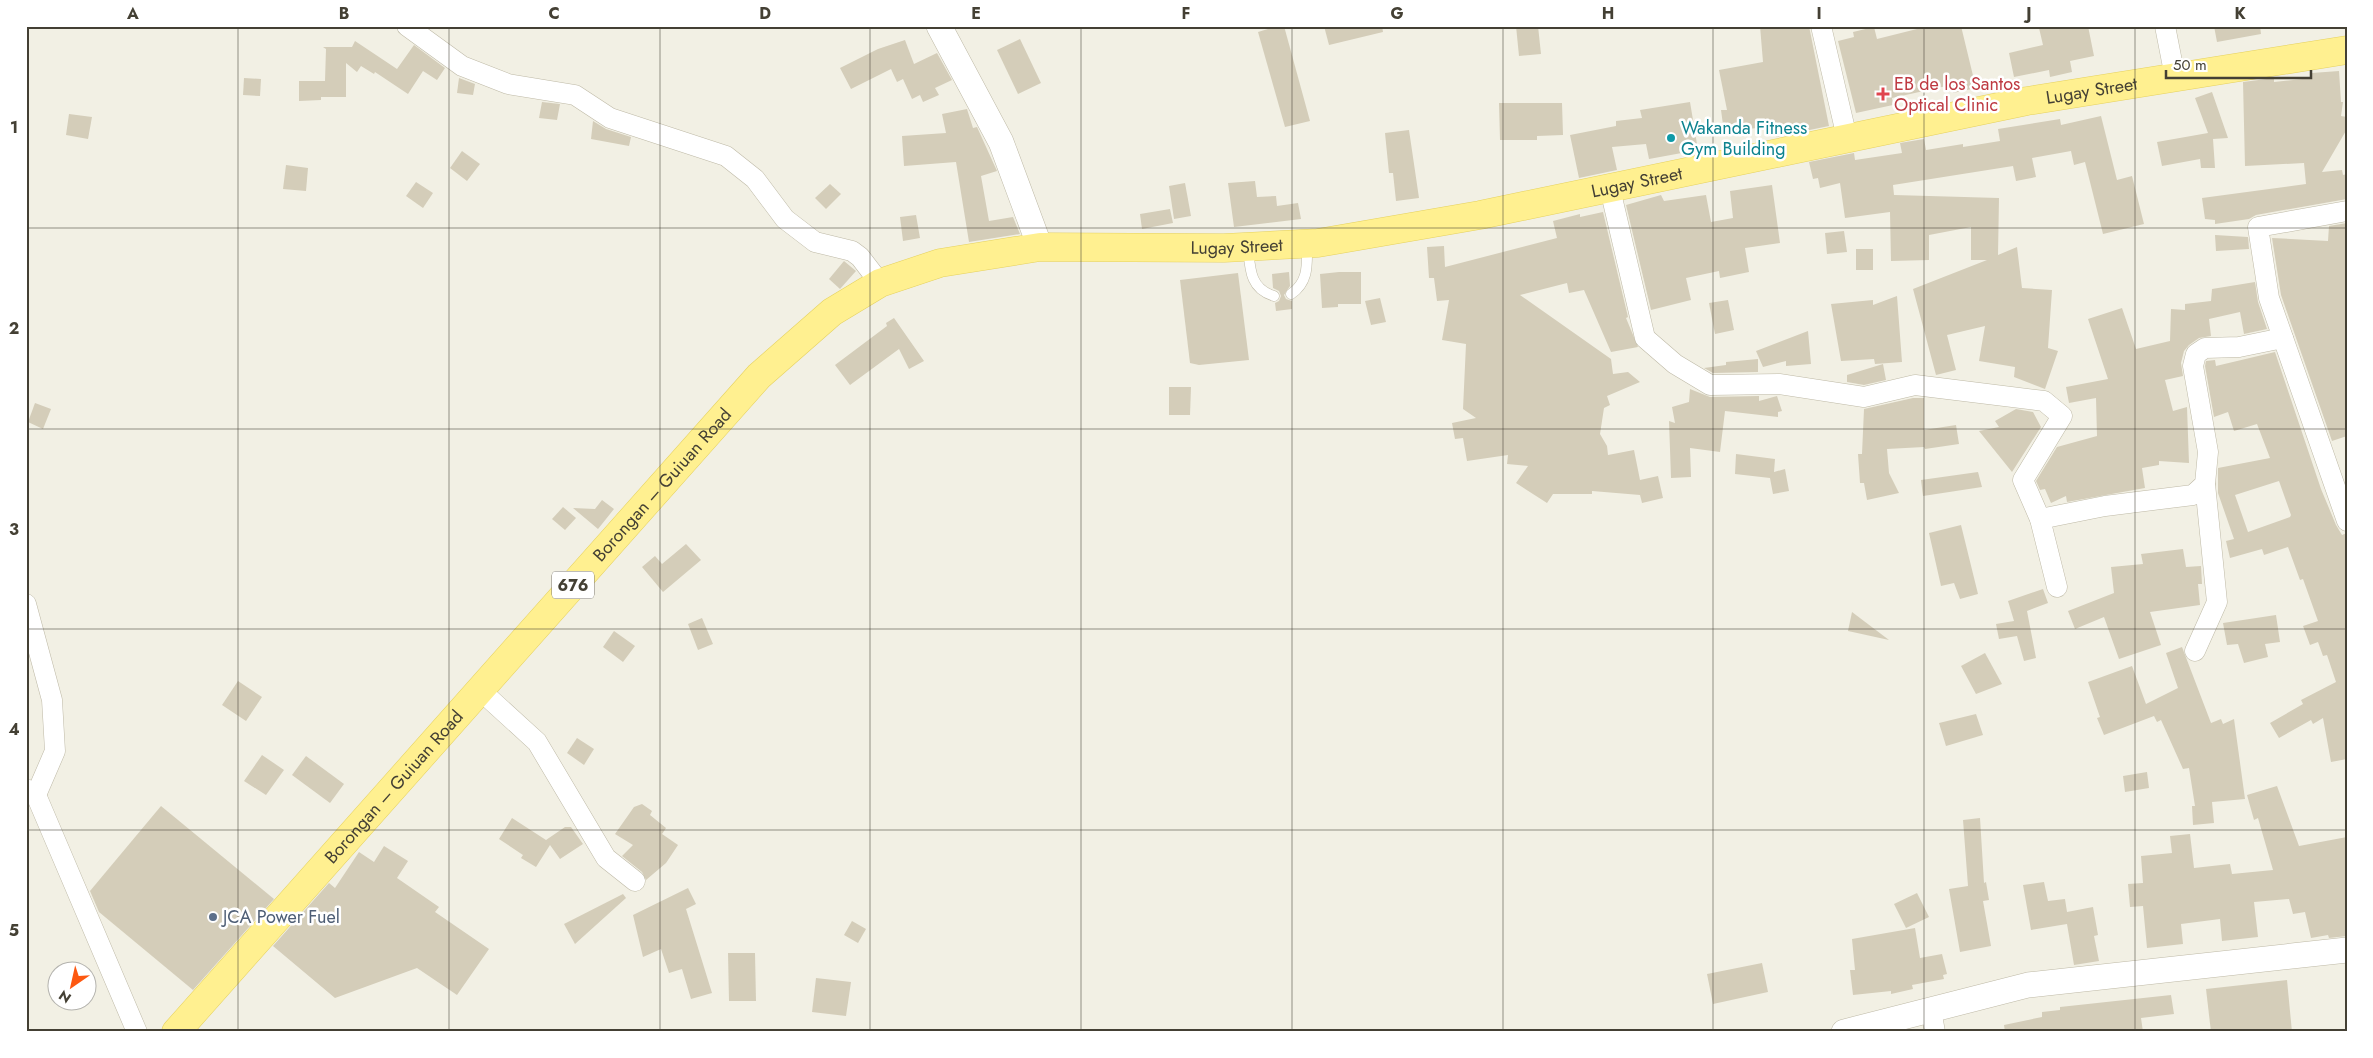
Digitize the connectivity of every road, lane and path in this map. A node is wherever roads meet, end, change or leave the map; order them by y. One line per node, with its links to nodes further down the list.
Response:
1 (407, 26): 13 (street)
2 (939, 26): 11 (street)
3 (1821, 26): 7 (street)
4 (2165, 26): 6 (street)
5 (2347, 50): 6 (main road, Lugay Street / 676)
6 (2175, 77): 7 (main road, Lugay Street / 676)
7 (1848, 138): 8 (main road, Lugay Street / 676)
8 (1610, 188): 10 (main road, Lugay Street / 676); 19 (street)
9 (2347, 211): 16 (street)
10 (1307, 244): 12 (main road, Lugay Street / 676); 14 (lane)
11 (1040, 247): 12 (main road, Lugay Street / 676); 13 (main road, Borongan – Guiuan Road / 676)
12 (1248, 247): 15 (lane)
13 (880, 283): 24 (main road, Borongan – Guiuan Road / 676)
14 (1291, 294)
15 (1274, 296)
16 (2283, 338): 17 (street); 18 (street)
17 (2338, 470): 20 (street)
18 (2205, 484): 19 (street); 23 (street)
19 (2040, 519): 21 (street)
20 (2347, 521)
21 (2057, 587)
22 (26, 604): 25 (street)
23 (2195, 651)
24 (480, 690): 26 (street); 30 (main road, Borongan – Guiuan Road / 676)
25 (31, 792): 29 (street)
26 (635, 880)
27 (2347, 950): 28 (street)
28 (1933, 1021): 31 (street)
29 (136, 1032)
30 (176, 1032)
31 (1844, 1032)

